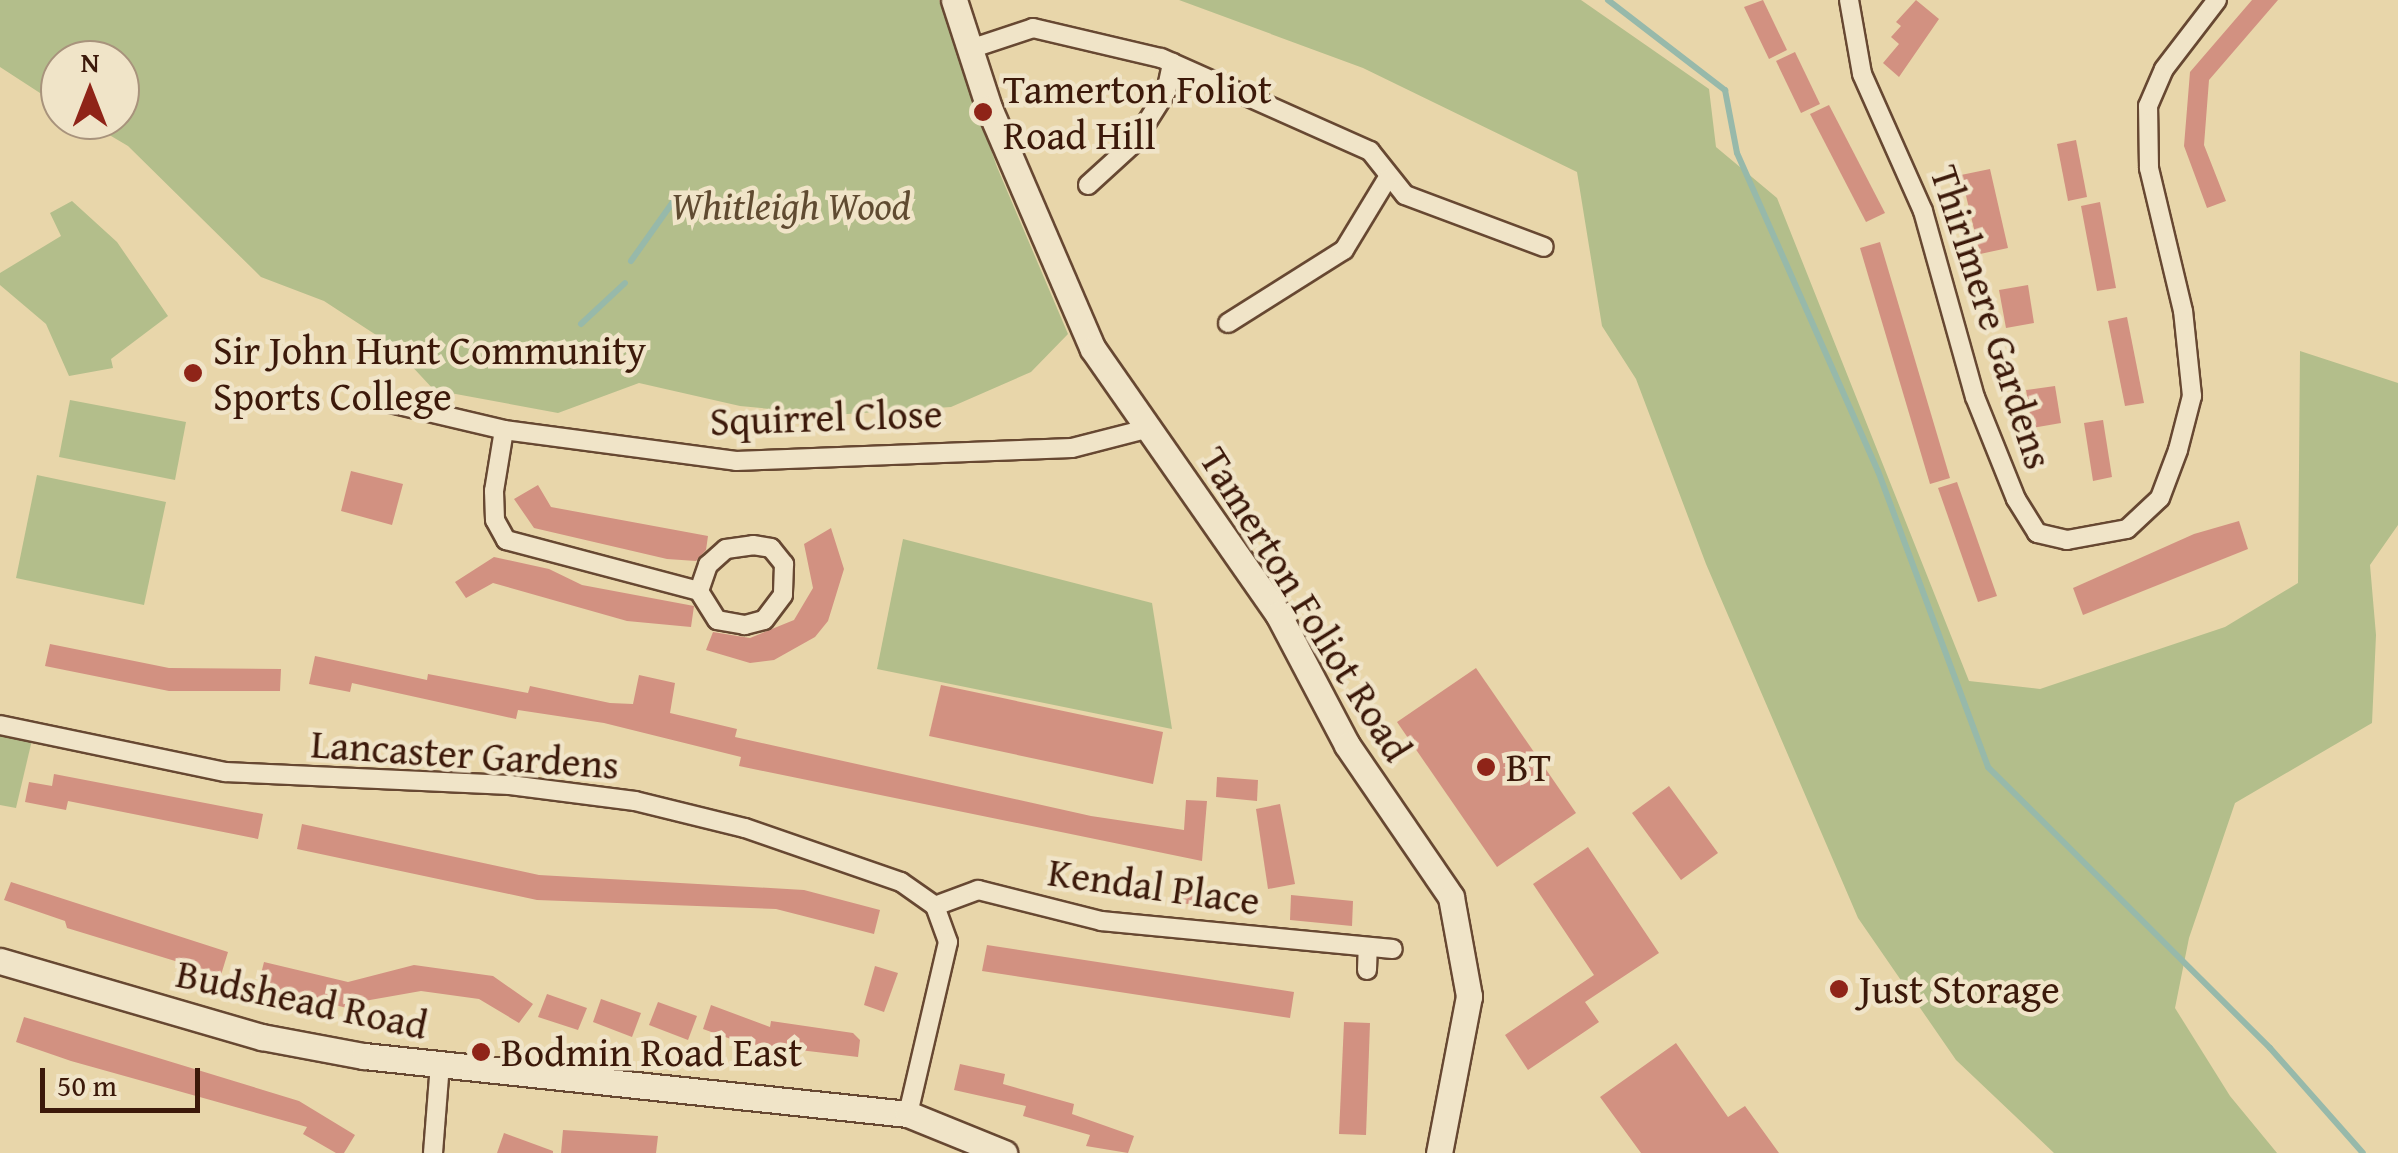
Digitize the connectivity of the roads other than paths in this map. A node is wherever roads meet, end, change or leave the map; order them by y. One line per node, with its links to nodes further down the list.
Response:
1 (954, 0): 4 (main road, Tamerton Foliot Road)
2 (1850, 0): 3 (street, Thirlmere Gardens)
3 (2217, 0)
4 (970, 50): 5 (street); 11 (main road, Tamerton Foliot Road)
5 (1172, 63): 6 (street); 7 (street)
6 (1388, 179): 8 (street); 9 (street)
7 (1088, 184)
8 (1544, 247)
9 (1228, 323)
10 (386, 402): 12 (street, Squirrel Close)
11 (1150, 428): 12 (street, Squirrel Close); 24 (main road, Tamerton Foliot Road)
12 (504, 430): 13 (street)
13 (699, 591): 13 (street)
14 (0, 725): 15 (street, Lancaster Gardens)
15 (935, 906): 16 (street, Kendal Place); 21 (street)
16 (1368, 947): 17 (street, Kendal Place); 19 (street)
17 (1392, 949)
18 (0, 961): 20 (main road, Budshead Road)
19 (1368, 970)
20 (440, 1066): 21 (main road, Budshead Road); 22 (street)
21 (908, 1114): 23 (main road, Budshead Road)
22 (432, 1153)
23 (1004, 1153)
24 (1438, 1153)

